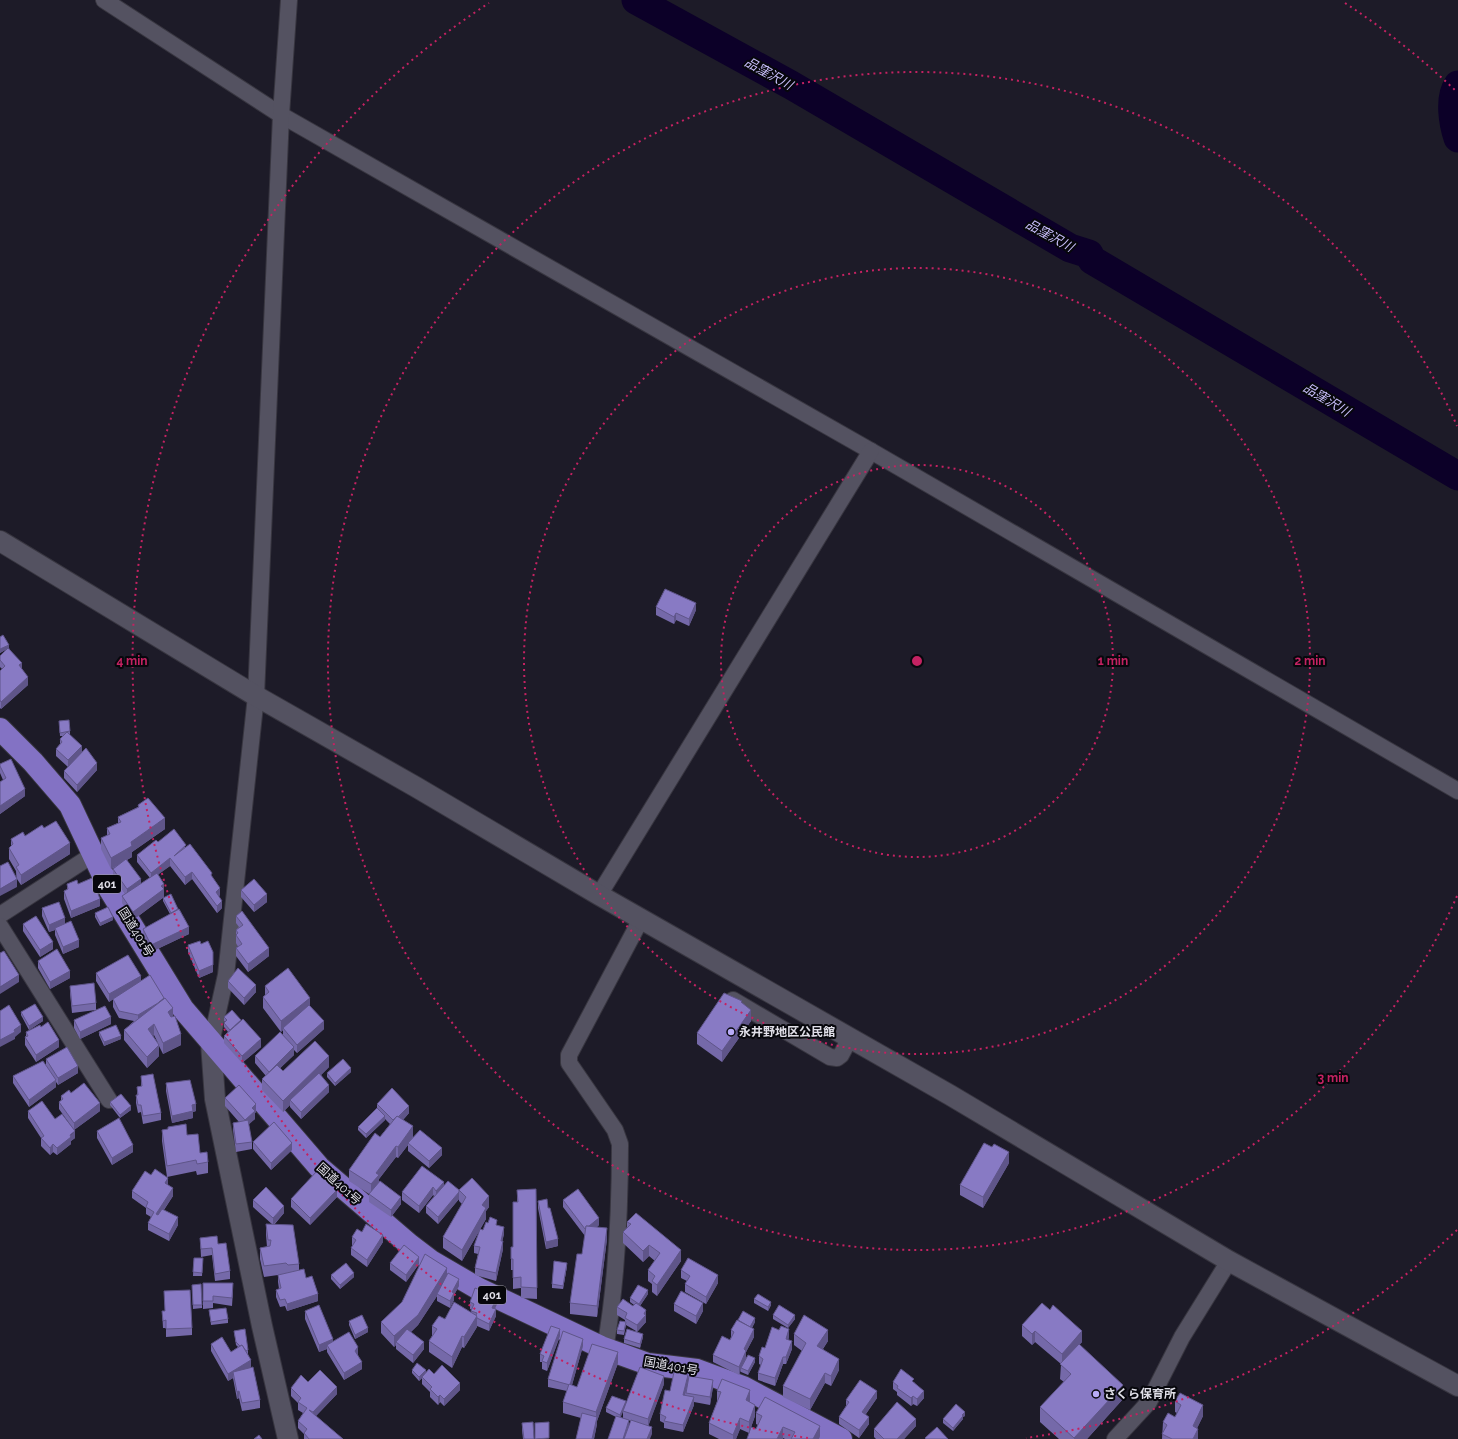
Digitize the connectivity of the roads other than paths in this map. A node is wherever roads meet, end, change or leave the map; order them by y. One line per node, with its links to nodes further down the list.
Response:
1 (104, 0): 3 (street)
2 (289, 0): 3 (street)
3 (281, 115): 4 (street); 6 (street)
4 (871, 451): 8 (street); 10 (street)
5 (0, 541): 6 (street)
6 (256, 696): 10 (street); 16 (street)
7 (0, 729): 9 (highway, 国道401号 / 401)
8 (1458, 791)
9 (94, 854): 11 (street); 16 (highway, 国道401号 / 401)
10 (599, 895): 12 (street)
11 (0, 915)
12 (641, 919): 15 (street); 19 (street)
13 (0, 926): 17 (street)
14 (727, 996): 15 (street)
15 (850, 1038): 18 (street)
16 (211, 1043): 19 (highway, 国道401号 / 401); 21 (street)
17 (109, 1100)
18 (1229, 1261): 20 (street); 23 (street)
19 (605, 1349): 22 (highway, 国道401号 / 401)
20 (1458, 1386)
21 (288, 1439)
22 (841, 1439)
23 (1115, 1439)

